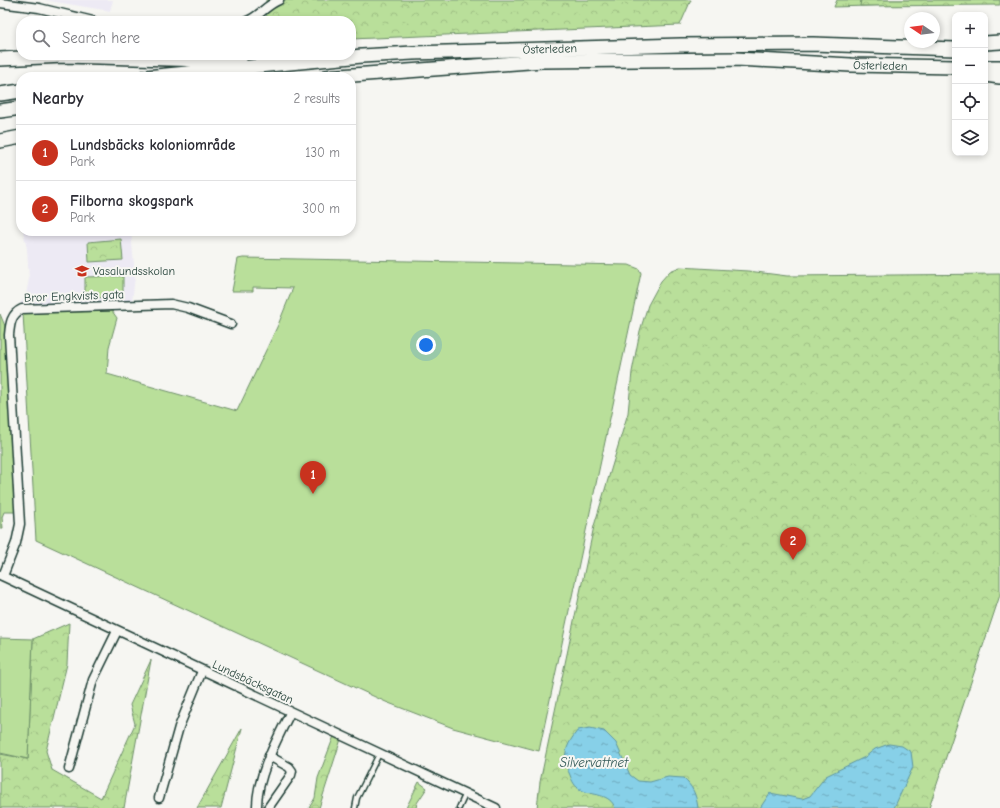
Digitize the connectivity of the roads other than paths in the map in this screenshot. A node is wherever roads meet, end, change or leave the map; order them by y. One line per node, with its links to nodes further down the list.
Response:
1 (279, 0): 4 (street)
2 (0, 3): 3 (street)
3 (72, 16)
4 (256, 16)
5 (1000, 42): 6 (main road)
6 (988, 43)
7 (952, 44): 8 (main road)
8 (879, 47): 9 (main road, Österleden); 12 (main road, Österleden)
9 (952, 50)
10 (988, 50): 11 (main road)
11 (1000, 50)
12 (356, 57)
13 (16, 58): 14 (main road)
14 (0, 59)
15 (219, 60): 17 (main road)
16 (322, 60): 17 (main road, Österleden)
17 (296, 62): 22 (main road, Österleden)
18 (898, 66): 19 (main road, Österleden); 23 (main road); 24 (main road, Österleden)
19 (952, 67)
20 (988, 67): 21 (main road)
21 (1000, 67)
22 (196, 72)
23 (952, 72)
24 (356, 75)
25 (988, 75): 26 (main road)
26 (1000, 77)
27 (16, 92): 28 (main road)
28 (0, 94)
29 (16, 109): 30 (main road)
30 (0, 111)
31 (16, 138): 32 (main road)
32 (0, 141)
33 (231, 324): 34 (street, Bror Engkvists gata)
34 (2, 575): 35 (street, Lundsbäcksgatan)
35 (116, 631): 36 (street, Lundsbäcksgatan); 40 (street)
36 (202, 671): 37 (street, Lundsbäcksgatan); 42 (street)
37 (290, 713): 38 (street, Lundsbäcksgatan); 39 (street)
38 (379, 754): 41 (street, Lundsbäcksgatan); 45 (lane)
39 (269, 756): 43 (street); 44 (street)
40 (69, 769)
41 (465, 795): 46 (lane); 47 (street, Lundsbäcksgatan)
42 (159, 798)
43 (257, 808)
44 (268, 808)
45 (355, 808)
46 (459, 808)
47 (496, 808)

